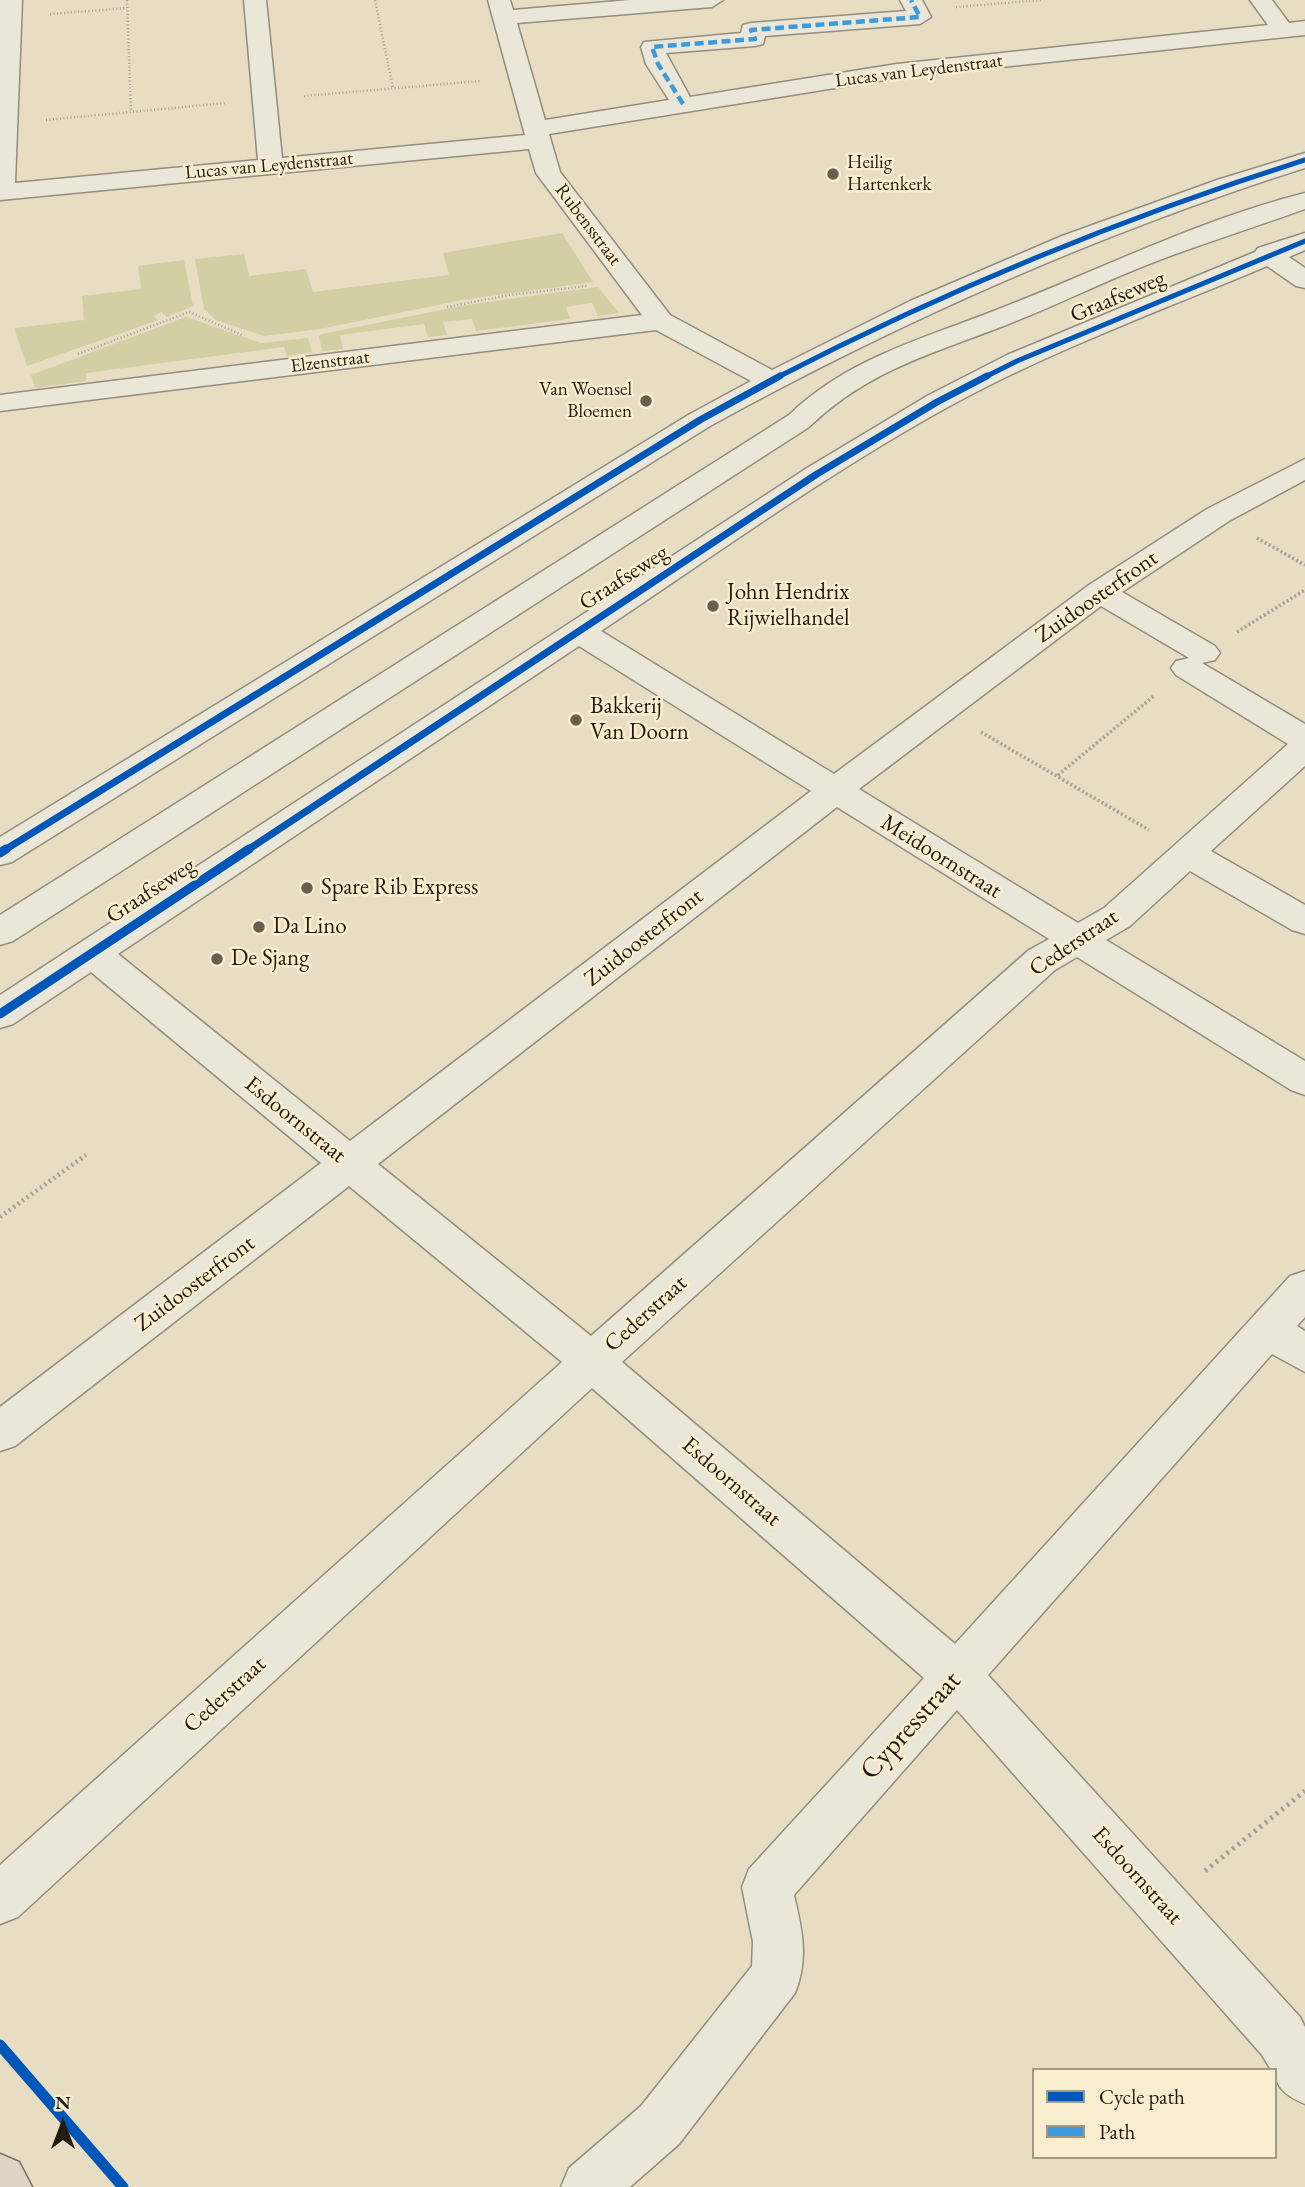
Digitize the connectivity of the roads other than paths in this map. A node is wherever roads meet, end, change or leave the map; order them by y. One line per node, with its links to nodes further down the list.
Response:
1 (255, 0): 11 (street)
2 (712, 0): 6 (street)
3 (1261, 0): 7 (street)
4 (914, 5): 8 (street)
5 (10, 9): 12 (street)
6 (501, 9): 9 (street, Rubensstraat)
7 (1294, 29): 8 (street, Lucas van Leydenstraat)
8 (683, 104): 9 (street, Lucas van Leydenstraat)
9 (537, 135): 11 (street, Lucas van Leydenstraat); 19 (street, Rubensstraat)
10 (1305, 160): 14 (street)
11 (271, 166): 12 (street, Lucas van Leydenstraat)
12 (1, 192)
13 (1305, 201): 17 (street, Graafseweg)
14 (1099, 230): 17 (street, Graafseweg); 20 (street)
15 (1305, 241): 16 (street, Graafseweg)
16 (1267, 254): 18 (street); 24 (street, Graafseweg)
17 (1143, 257): 31 (street, Graafseweg)
18 (1305, 280)
19 (660, 321): 20 (street, Rubensstraat); 21 (street, Elzenstraat)
20 (770, 380): 28 (street)
21 (0, 403)
22 (1305, 468): 23 (street, Zuidoosterfront)
23 (1100, 592): 25 (street); 27 (street, Zuidoosterfront)
24 (578, 631): 27 (street, Meidoornstraat); 33 (street, Graafseweg)
25 (1305, 739)
26 (1296, 767): 29 (street, Cederstraat)
27 (834, 791): 32 (street, Meidoornstraat); 36 (street, Zuidoosterfront)
28 (0, 853)
29 (1188, 854): 30 (street); 32 (street, Cederstraat)
30 (1305, 921)
31 (0, 932)
32 (1077, 942): 35 (street, Meidoornstraat); 39 (street, Cederstraat)
33 (92, 953): 34 (street, Graafseweg); 36 (street, Esdoornstraat)
34 (0, 1014)
35 (1305, 1080)
36 (350, 1165): 39 (street, Esdoornstraat); 40 (street, Zuidoosterfront)
37 (1305, 1288): 38 (street, Cypresstraat)
38 (1287, 1341): 41 (street, Cypresstraat)
39 (592, 1362): 41 (street, Esdoornstraat); 42 (street, Cederstraat)
40 (0, 1432)
41 (957, 1675): 43 (street, Esdoornstraat); 46 (street, Cypresstraat)
42 (0, 1899)
43 (1305, 2077)
44 (0, 2181): 45 (main road)
45 (5, 2187)
46 (588, 2187)

